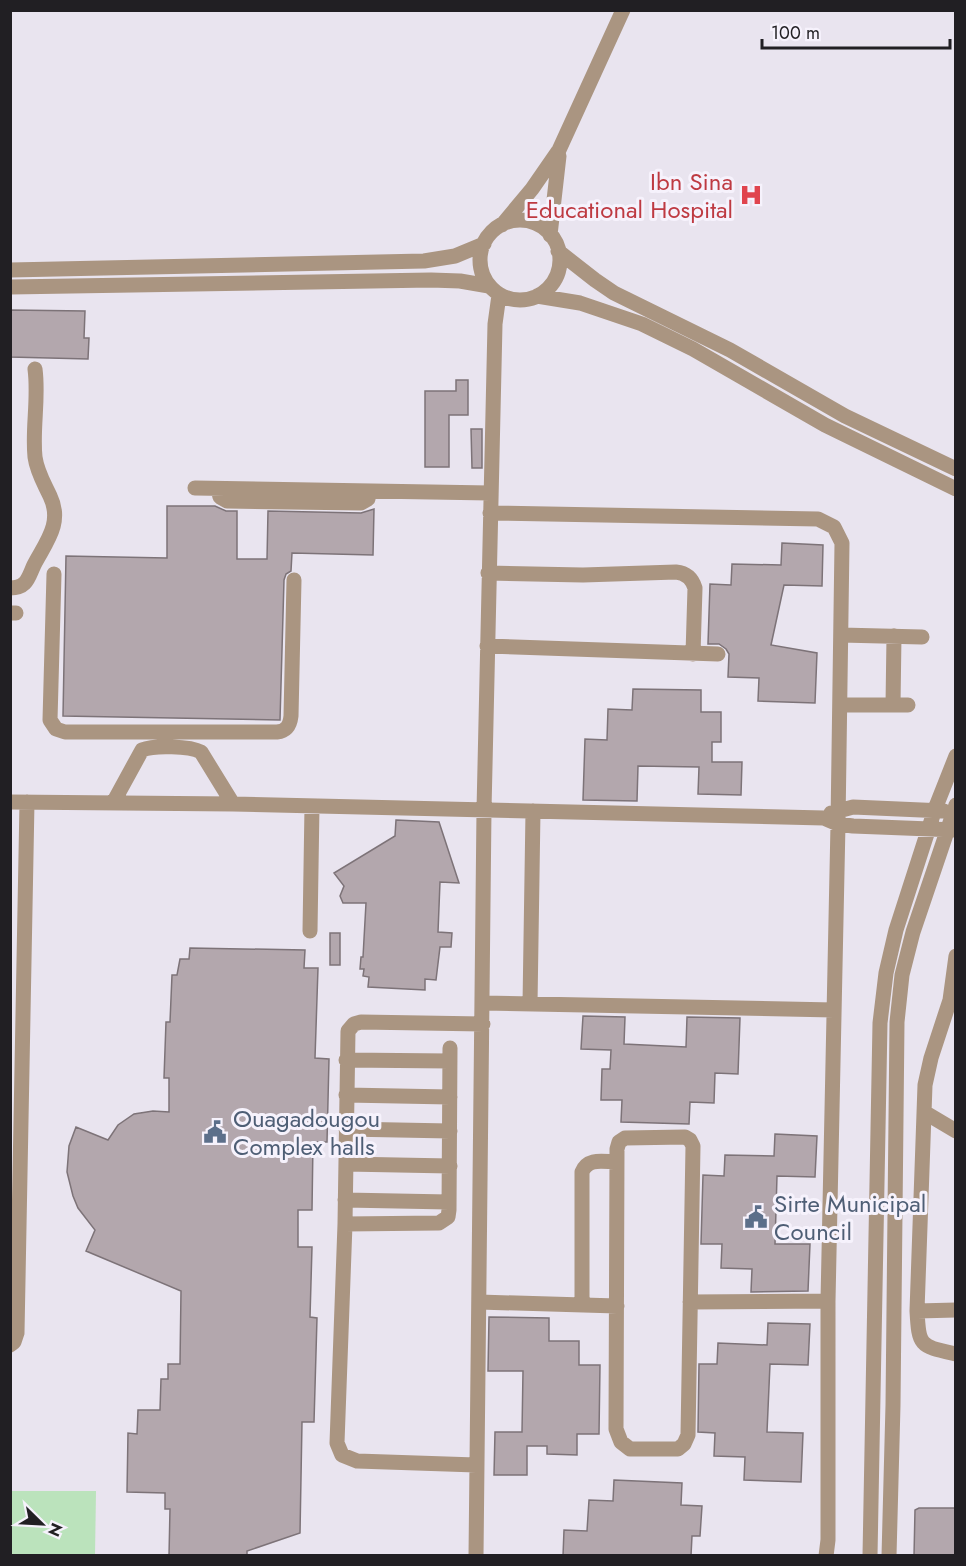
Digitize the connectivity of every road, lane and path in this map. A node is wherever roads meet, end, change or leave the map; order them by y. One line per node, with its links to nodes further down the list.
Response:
1 (622, 10): 2 (street)
2 (560, 150): 3 (street); 4 (street)
3 (502, 225): 4 (street); 5 (street)
4 (550, 235): 6 (street)
5 (484, 244): 7 (street); 9 (street)
6 (558, 251): 10 (street); 12 (street)
7 (10, 270)
8 (10, 287): 9 (street)
9 (494, 290): 10 (street); 15 (street)
10 (537, 296): 14 (street)
11 (35, 369): 20 (street)
12 (956, 469)
13 (195, 488): 15 (street)
14 (956, 489)
15 (490, 494): 16 (street)
16 (490, 513): 17 (street); 21 (street)
17 (488, 573): 24 (street); 25 (street)
18 (54, 574): 28 (street)
19 (294, 580): 28 (street)
20 (10, 588)
21 (841, 635): 22 (street); 27 (street)
22 (894, 636): 23 (street); 27 (street)
23 (922, 637)
24 (487, 646): 25 (street); 37 (street)
25 (693, 654): 26 (street)
26 (718, 654)
27 (840, 705): 40 (street)
28 (168, 740): 32 (street); 33 (street)
29 (956, 756): 36 (street)
30 (10, 802): 31 (street)
31 (27, 802): 32 (street); 50 (street)
32 (113, 803): 33 (street)
33 (233, 804): 34 (street)
34 (312, 806): 37 (street); 44 (street)
35 (884, 808): 36 (street); 40 (street); 41 (street)
36 (935, 809): 39 (street); 42 (street)
37 (484, 810): 38 (street); 46 (street)
38 (533, 811): 40 (street); 47 (street)
39 (954, 811): 43 (street)
40 (838, 817): 41 (street); 49 (street)
41 (883, 828): 42 (street)
42 (928, 830): 43 (street); 85 (street)
43 (951, 831): 86 (street)
44 (310, 931)
45 (956, 956): 48 (street)
46 (483, 1003): 47 (street); 51 (street)
47 (530, 1004): 49 (street)
48 (952, 1007): 57 (street)
49 (834, 1010): 73 (street)
50 (17, 1017): 52 (street)
51 (483, 1024): 53 (street); 74 (street)
52 (17, 1054): 54 (street)
53 (346, 1060): 55 (street); 56 (street)
54 (16, 1093): 59 (street)
55 (346, 1095): 56 (street); 58 (street)
56 (450, 1097): 60 (street)
57 (924, 1112): 61 (street); 79 (street)
58 (346, 1129): 60 (street); 63 (street)
59 (16, 1131): 64 (street)
60 (450, 1131): 65 (street)
61 (956, 1131)
62 (617, 1162): 75 (street); 76 (street); 77 (street)
63 (346, 1164): 65 (street); 67 (street)
64 (16, 1165): 66 (street)
65 (450, 1166): 68 (street)
66 (16, 1187): 69 (street)
67 (345, 1200): 68 (street); 70 (street)
68 (449, 1202): 70 (street)
69 (15, 1220): 71 (street)
70 (345, 1224): 82 (street)
71 (15, 1254): 72 (street)
72 (14, 1289): 80 (street)
73 (828, 1301): 75 (street); 84 (street)
74 (479, 1302): 76 (street); 82 (street)
75 (690, 1302): 77 (street)
76 (582, 1305): 77 (street)
77 (616, 1306)
78 (956, 1310): 79 (street)
79 (917, 1311): 81 (street)
80 (10, 1345)
81 (956, 1354)
82 (476, 1464): 83 (street)
83 (476, 1556)
84 (826, 1556)
85 (870, 1556)
86 (889, 1556)

